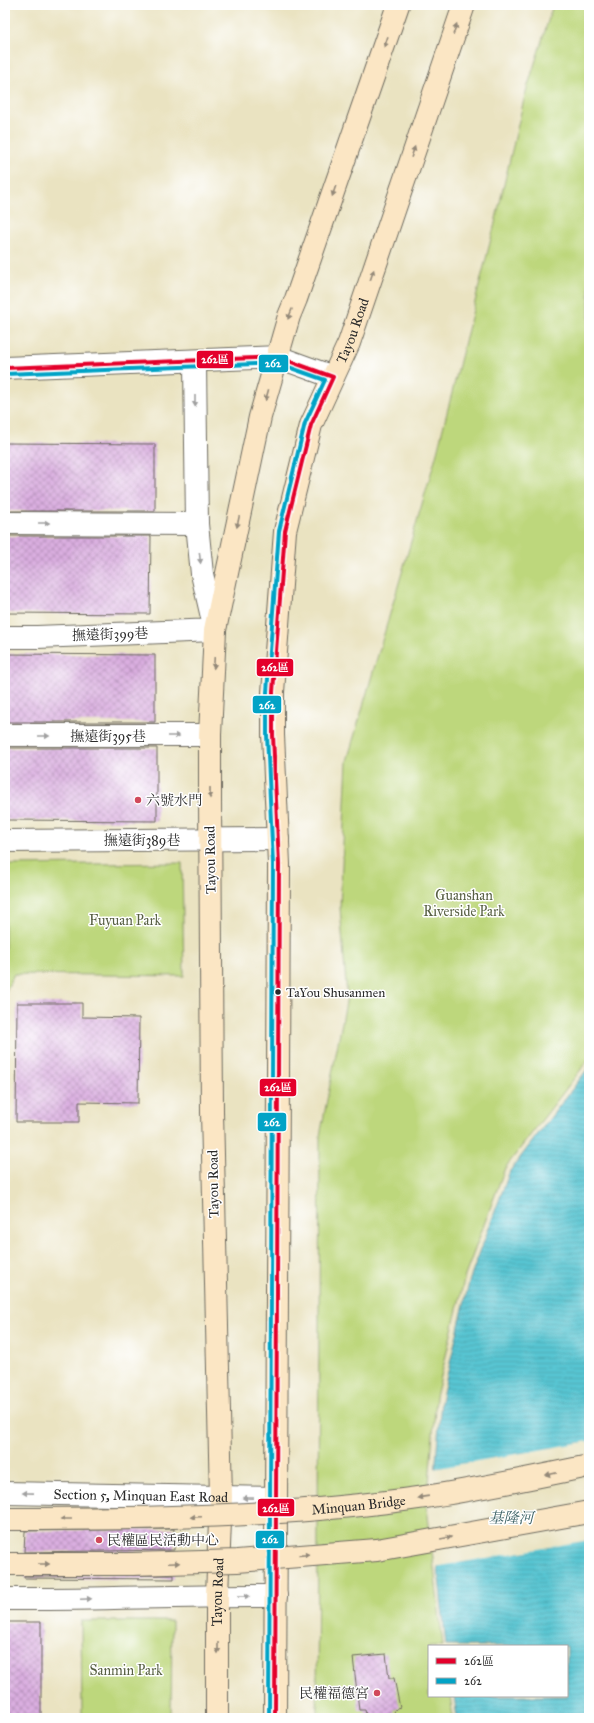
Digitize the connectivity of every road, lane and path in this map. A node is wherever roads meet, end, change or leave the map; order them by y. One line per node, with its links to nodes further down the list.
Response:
1 (398, 5): 3 (main road, Tayou Road, one-way to 3)
2 (464, 5): 6 (main road, Tayou Road, one-way to 2)
3 (278, 357): 4 (street); 6 (street); 9 (main road, Tayou Road, one-way to 9)
4 (195, 362): 5 (street); 8 (street, one-way to 8)
5 (5, 368)
6 (333, 377): 13 (main road, Tayou Road)
7 (5, 523): 8 (street, one-way to 8)
8 (197, 524): 9 (street, one-way to 9)
9 (215, 630): 10 (street, 撫遠街399巷); 12 (main road, Tayou Road, one-way to 12)
10 (5, 637)
11 (5, 735): 12 (street, 撫遠街395巷, one-way to 12)
12 (210, 735): 14 (main road, Tayou Road, one-way to 14)
13 (278, 839): 14 (street, 撫遠街389巷); 19 (main road, Tayou Road)
14 (210, 840): 15 (street, 撫遠街389巷); 18 (main road, Tayou Road)
15 (5, 841)
16 (589, 1466): 21 (main road, Minquan Bridge, one-way to 21, bridge)
17 (5, 1493): 18 (street, Section 5, Minquan East Road, one-way to 17)
18 (221, 1497): 19 (street, Section 5, Minquan East Road, one-way to 18); 23 (main road, Tayou Road)
19 (276, 1498): 24 (main road, Tayou Road)
20 (589, 1512): 22 (main road, one-way to 20, bridge)
21 (5, 1519)
22 (5, 1564)
23 (217, 1596): 24 (street, one-way to 24); 25 (street, one-way to 23); 26 (main road, Tayou Road, one-way to 26)
24 (276, 1596): 27 (main road, Tayou Road)
25 (5, 1599)
26 (217, 1718)
27 (275, 1718)

